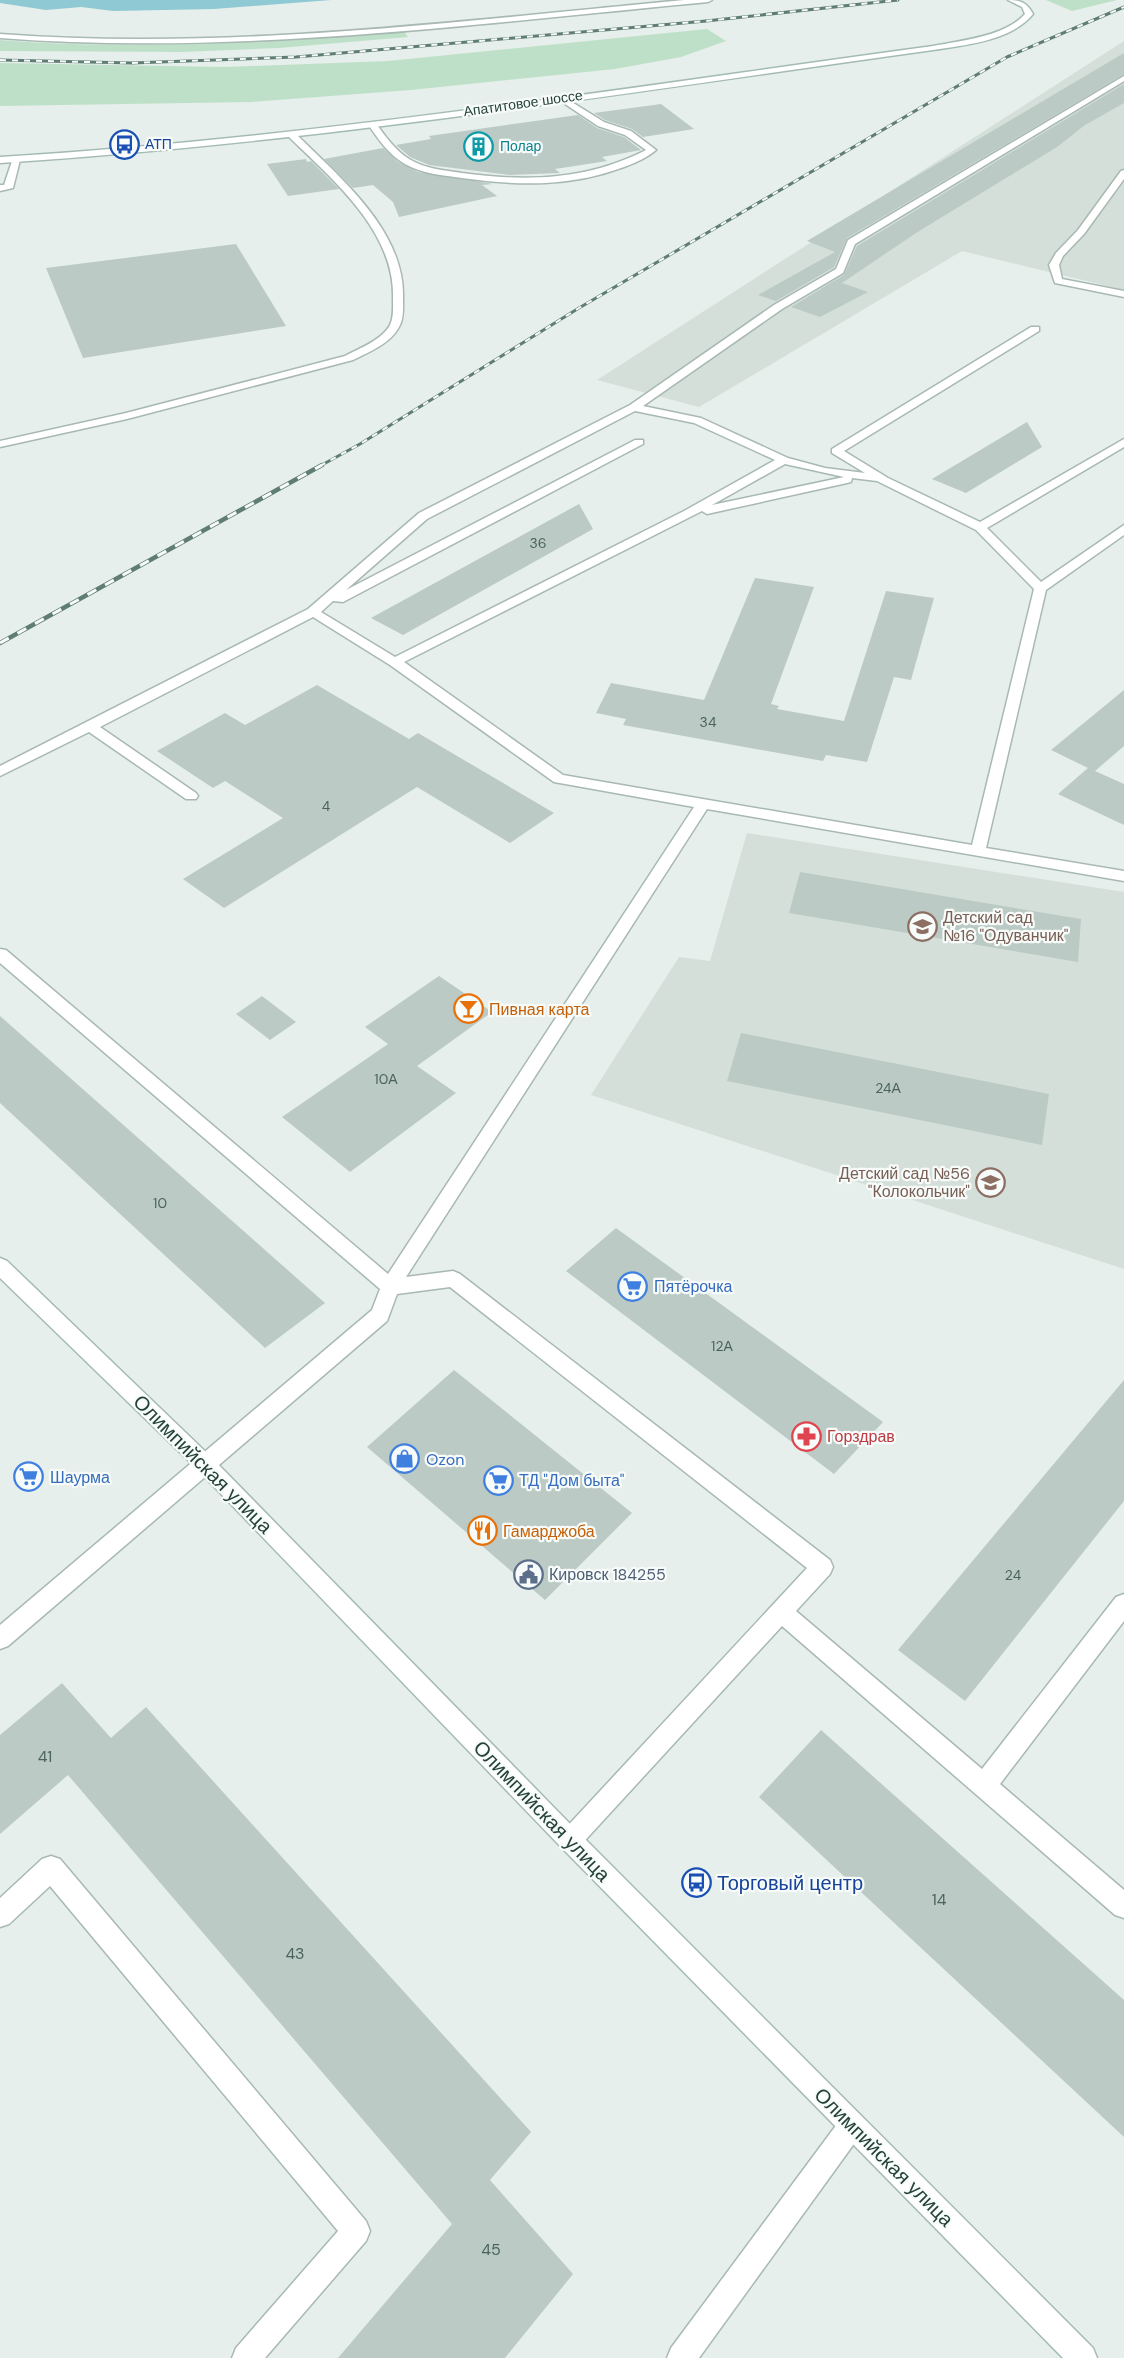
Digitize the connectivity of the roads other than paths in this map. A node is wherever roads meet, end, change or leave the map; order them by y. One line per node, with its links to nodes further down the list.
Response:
1 (708, 0): 3 (street)
2 (1012, 0): 5 (street, Апатитовое шоссе)
3 (0, 36)
4 (1124, 78): 14 (street)
5 (562, 98): 6 (street, Апатитовое шоссе); 6 (street)
6 (372, 124): 7 (street, Апатитовое шоссе)
7 (292, 135): 9 (street, Апатитовое шоссе); 17 (street)
8 (0, 160): 9 (street, Апатитовое шоссе)
9 (16, 160): 11 (street)
10 (1124, 173): 12 (street)
11 (0, 188)
12 (1124, 294)
13 (1035, 328): 19 (street)
14 (634, 407): 18 (street); 24 (street)
15 (639, 442): 24 (street)
16 (1124, 442): 21 (street)
17 (0, 444)
18 (784, 460): 19 (street); 20 (street)
19 (884, 480): 20 (street); 21 (street)
20 (688, 514): 25 (street)
21 (980, 527): 23 (street)
22 (1124, 529): 23 (street)
23 (1040, 588): 30 (street)
24 (313, 612): 25 (street); 26 (street)
25 (395, 662): 29 (street)
26 (91, 727): 27 (street); 28 (street)
27 (0, 772)
28 (191, 796)
29 (703, 804): 30 (street); 34 (street)
30 (978, 851): 31 (street)
31 (1124, 876)
32 (0, 954): 34 (street)
33 (0, 1266): 35 (street, Олимпийская улица)
34 (390, 1287): 35 (street); 37 (street)
35 (204, 1463): 38 (street); 40 (street, Олимпийская улица)
36 (1124, 1604): 39 (street)
37 (781, 1612): 39 (street); 40 (street)
38 (0, 1638)
39 (984, 1786): 41 (street)
40 (570, 1840): 43 (street, Олимпийская улица)
41 (1124, 1906)
42 (0, 1915): 44 (street)
43 (852, 2125): 45 (street); 46 (street, Олимпийская улица)
44 (246, 2358)
45 (681, 2358)
46 (1083, 2358)

